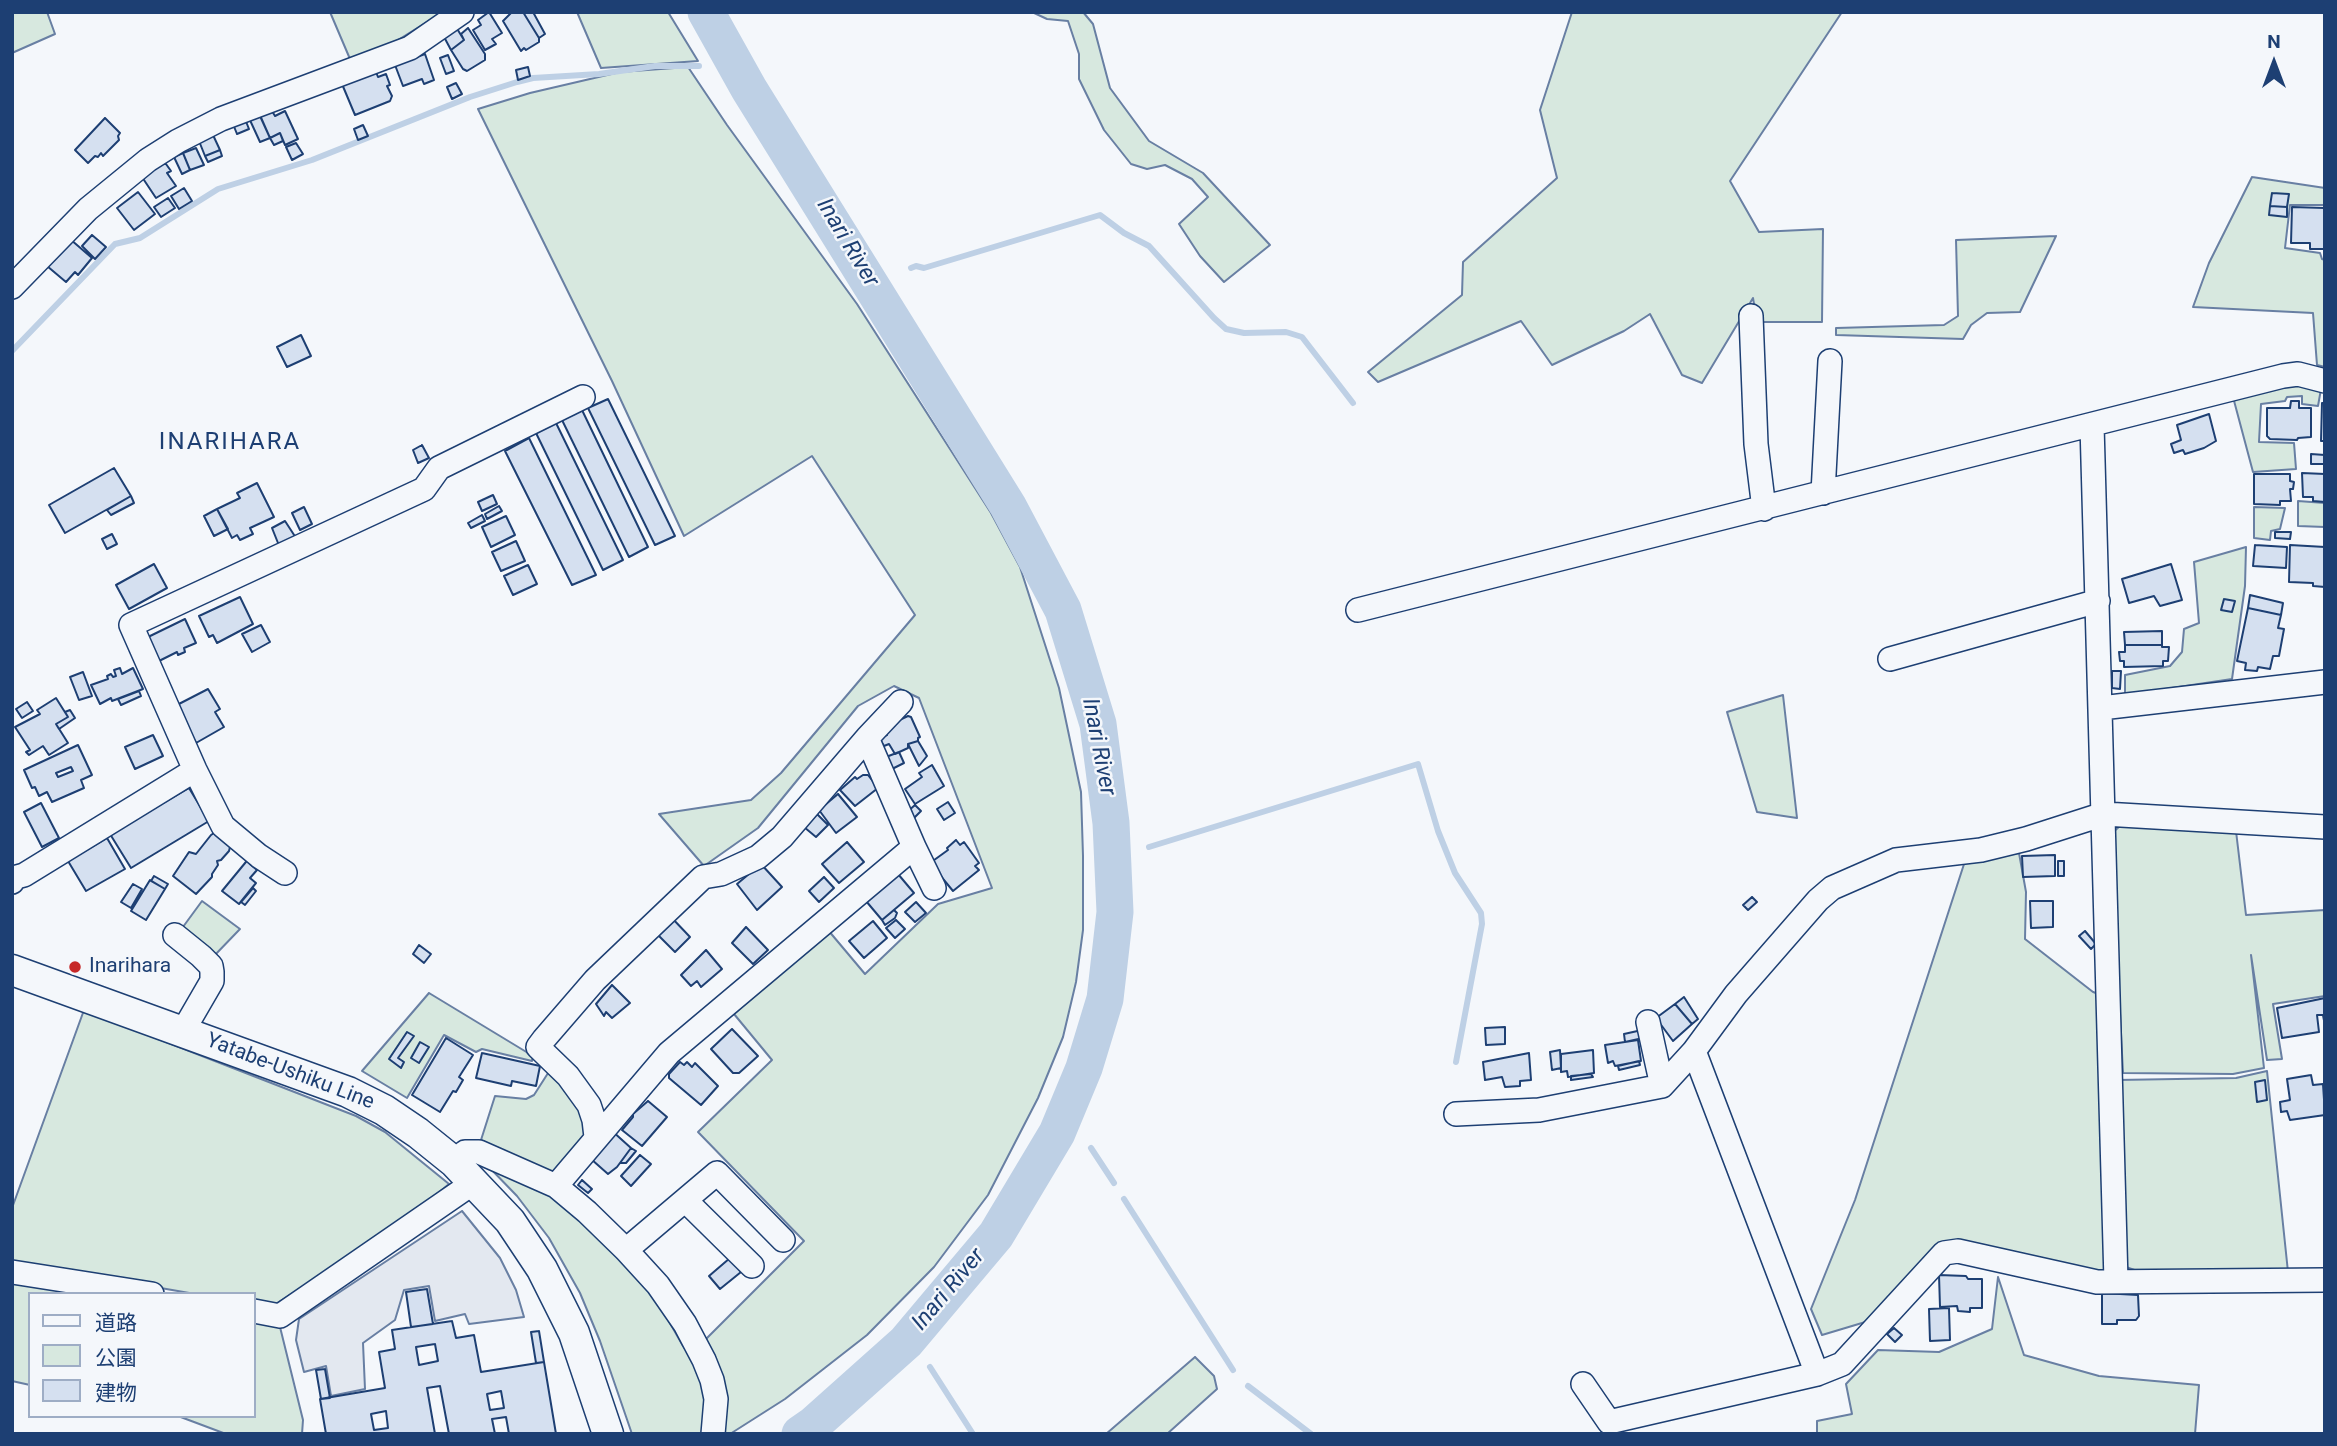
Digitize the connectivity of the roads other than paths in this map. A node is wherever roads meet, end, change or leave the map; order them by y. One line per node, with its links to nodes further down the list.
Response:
1 (462, 12): 2 (street)
2 (12, 287)
3 (1751, 316): 9 (street)
4 (1830, 361): 8 (street)
5 (2325, 381): 7 (street)
6 (583, 397): 17 (street)
7 (2092, 425): 8 (street); 10 (street)
8 (1823, 494): 9 (street)
9 (1764, 509): 11 (street)
10 (2098, 601): 12 (street); 15 (street)
11 (1358, 610)
12 (1890, 659)
13 (2325, 682): 15 (street)
14 (901, 702): 16 (street)
15 (2101, 708): 18 (street)
16 (867, 738): 20 (street); 31 (street)
17 (195, 770): 21 (street); 22 (street)
18 (2104, 814): 19 (street); 28 (street); 40 (street)
19 (2325, 827)
20 (914, 847): 23 (street); 31 (street)
21 (285, 873)
22 (13, 878)
23 (934, 888)
24 (176, 935): 27 (street)
25 (12, 970): 27 (main road, Yatabe-Ushiku Line)
26 (1648, 1022): 29 (street)
27 (183, 1031): 32 (main road, Yatabe-Ushiku Line)
28 (1694, 1051): 29 (street); 43 (street)
29 (1661, 1086): 30 (street)
30 (1456, 1114)
31 (596, 1137): 33 (street)
32 (464, 1173): 33 (street); 42 (street); 45 (main road, Yatabe-Ushiku Line)
33 (556, 1186): 36 (street)
34 (685, 1200): 35 (street); 36 (street); 37 (street)
35 (783, 1240)
36 (626, 1250): 46 (street)
37 (752, 1266)
38 (12, 1272): 41 (street)
39 (2325, 1280): 40 (street)
40 (2116, 1281): 43 (street)
41 (139, 1292)
42 (256, 1311)
43 (1817, 1374): 44 (street)
44 (1583, 1384)
45 (608, 1434)
46 (713, 1434)

